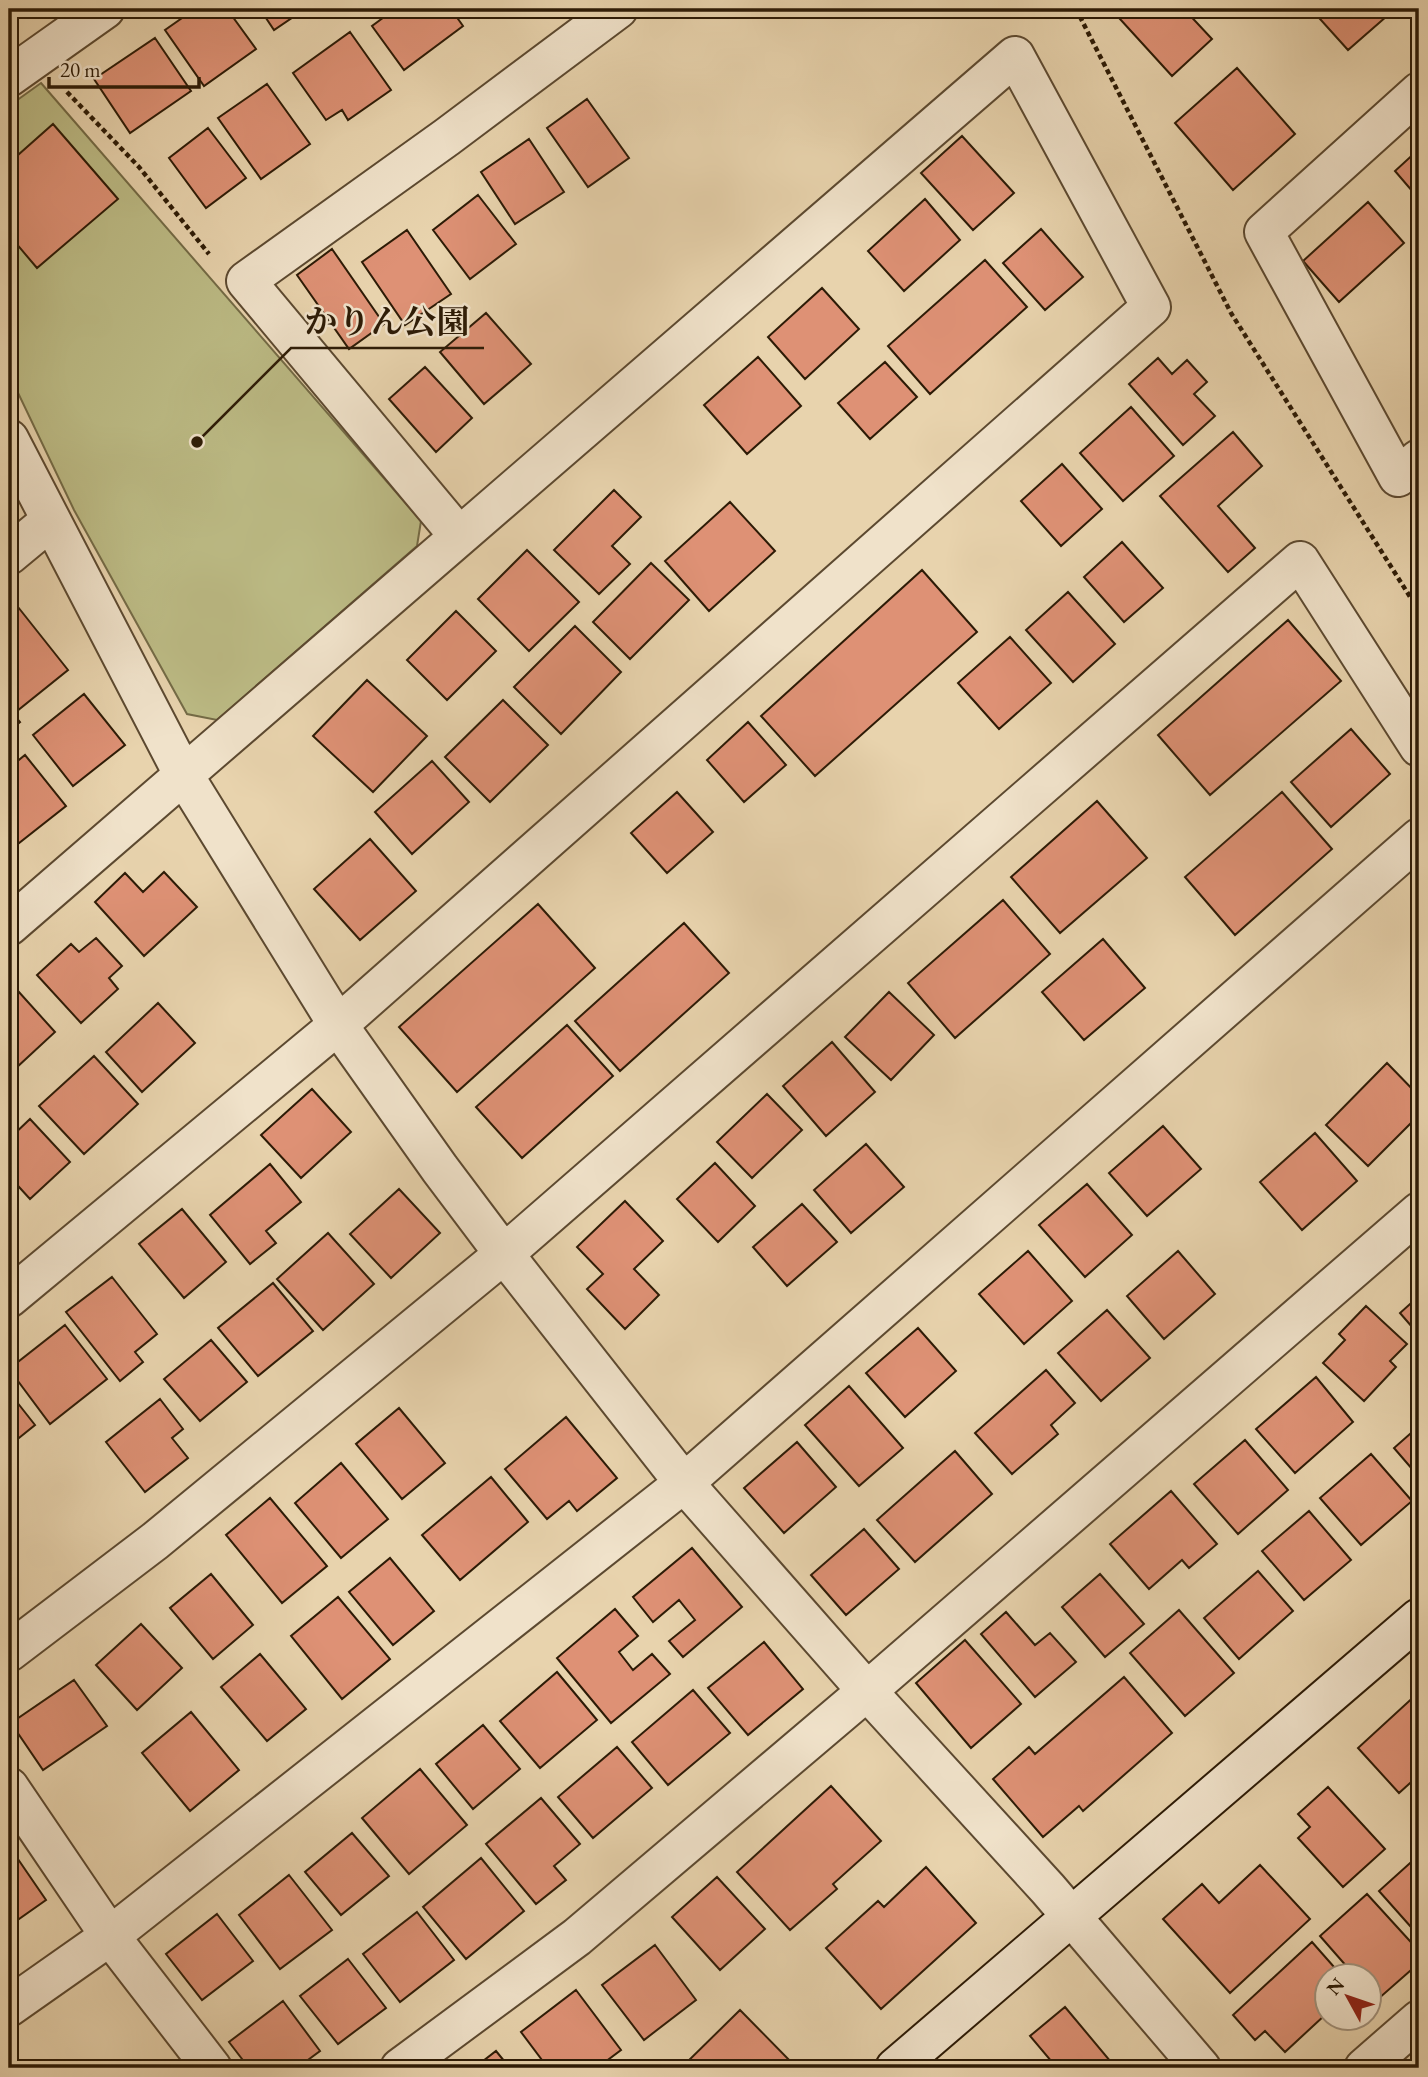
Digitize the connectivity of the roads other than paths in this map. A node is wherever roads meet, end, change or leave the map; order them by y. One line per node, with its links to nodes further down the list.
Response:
1 (105, 9): 3 (street)
2 (618, 9): 8 (street)
3 (22, 68)
4 (1419, 92): 6 (street)
5 (9, 439): 7 (street)
6 (1419, 458)
7 (50, 521): 9 (street); 11 (street)
8 (459, 536): 11 (street); 14 (street)
9 (9, 555)
10 (1419, 747): 16 (street)
11 (183, 775): 13 (street); 14 (street)
12 (1419, 838): 18 (street)
13 (9, 926)
14 (338, 1025): 16 (street); 17 (street)
15 (1419, 1212): 21 (street)
16 (504, 1254): 18 (street); 20 (street)
17 (9, 1298)
18 (684, 1483): 21 (street); 24 (street)
19 (1419, 1618): 23 (street)
20 (9, 1652)
21 (867, 1691): 23 (street); 28 (street)
22 (9, 1787): 24 (street)
23 (1071, 1917): 29 (street); 30 (street)
24 (110, 1936): 25 (street); 27 (street)
25 (9, 2007)
26 (1419, 2020): 31 (street)
27 (212, 2068)
28 (400, 2068)
29 (895, 2068)
30 (1201, 2068)
31 (1364, 2068)

